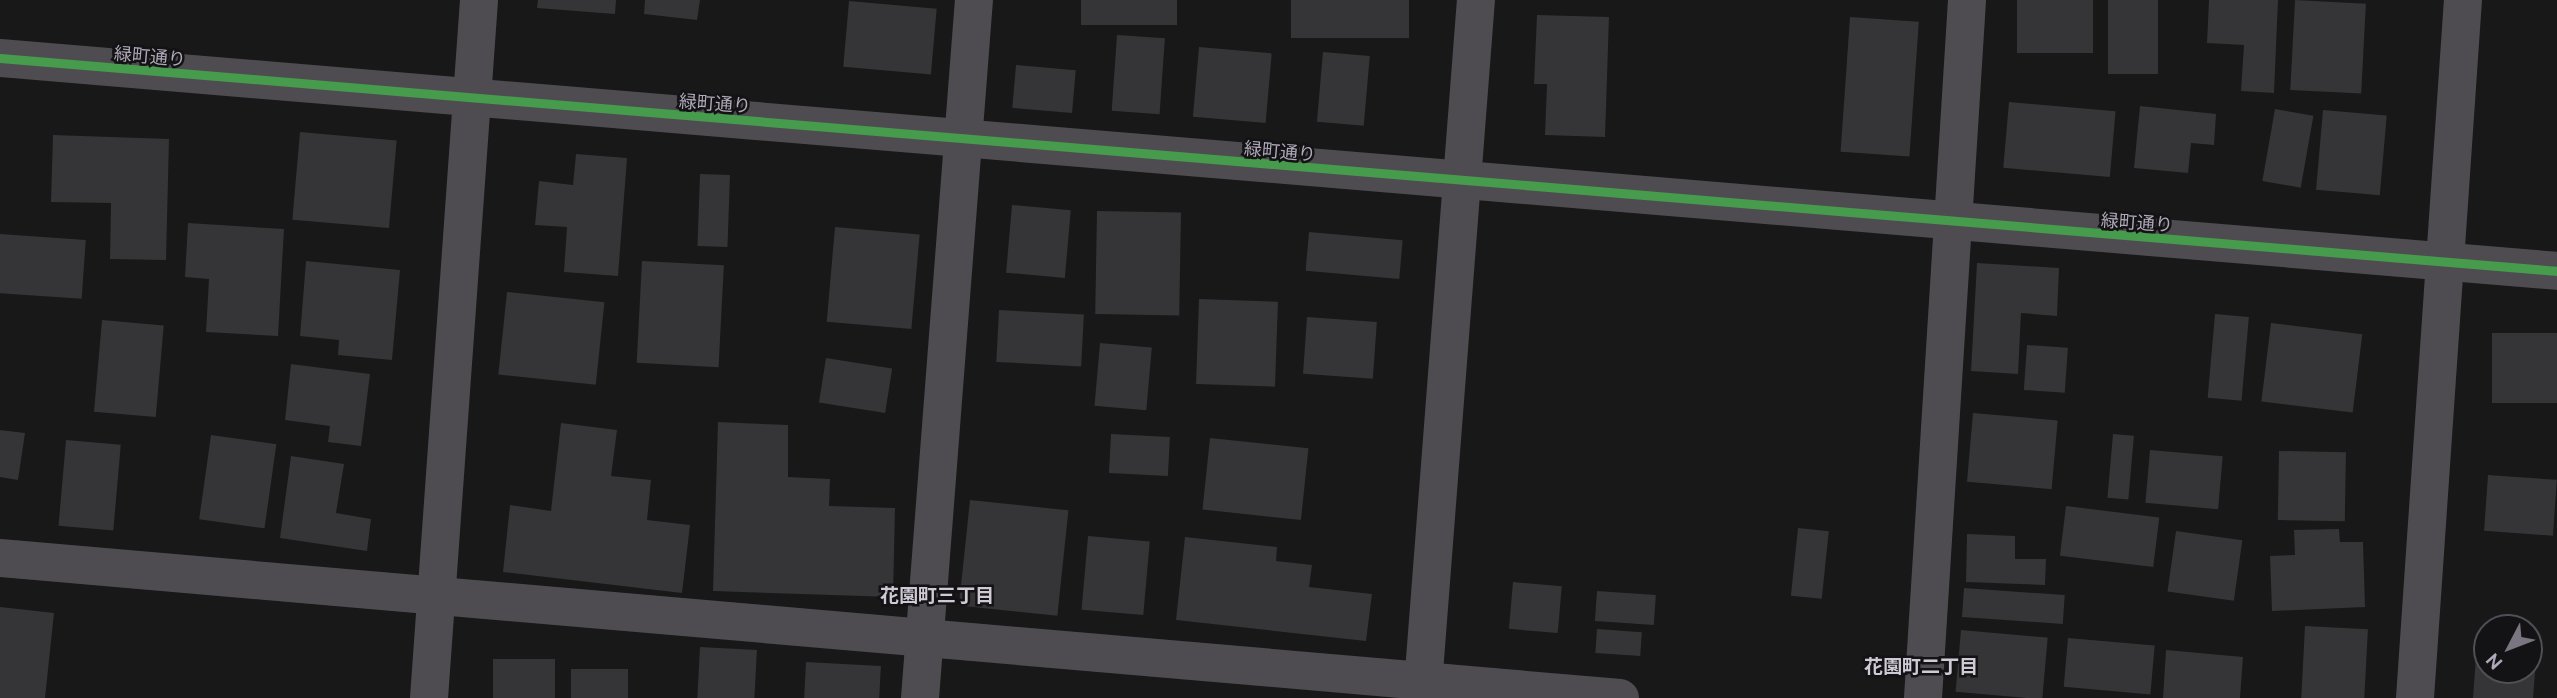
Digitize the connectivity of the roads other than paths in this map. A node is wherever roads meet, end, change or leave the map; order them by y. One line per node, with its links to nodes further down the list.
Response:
1 (479, 0): 7 (street)
2 (974, 0): 8 (street)
3 (1476, 0): 9 (street)
4 (1967, 0): 10 (street)
5 (2463, 0): 11 (street)
6 (0, 58): 7 (street, 緑町通り)
7 (471, 100): 8 (street, 緑町通り); 14 (street)
8 (966, 138): 9 (street, 緑町通り); 15 (street)
9 (1466, 184): 10 (street, 緑町通り); 16 (street)
10 (1951, 225): 11 (street, 緑町通り); 20 (street)
11 (2445, 259): 12 (street, 緑町通り); 21 (street)
12 (2557, 271)
13 (0, 558): 14 (street)
14 (435, 595): 15 (street); 17 (street)
15 (923, 640): 16 (street); 18 (street)
16 (1422, 689): 19 (street)
17 (429, 698)
18 (920, 698)
19 (1619, 698)
20 (1923, 698)
21 (2415, 698)

